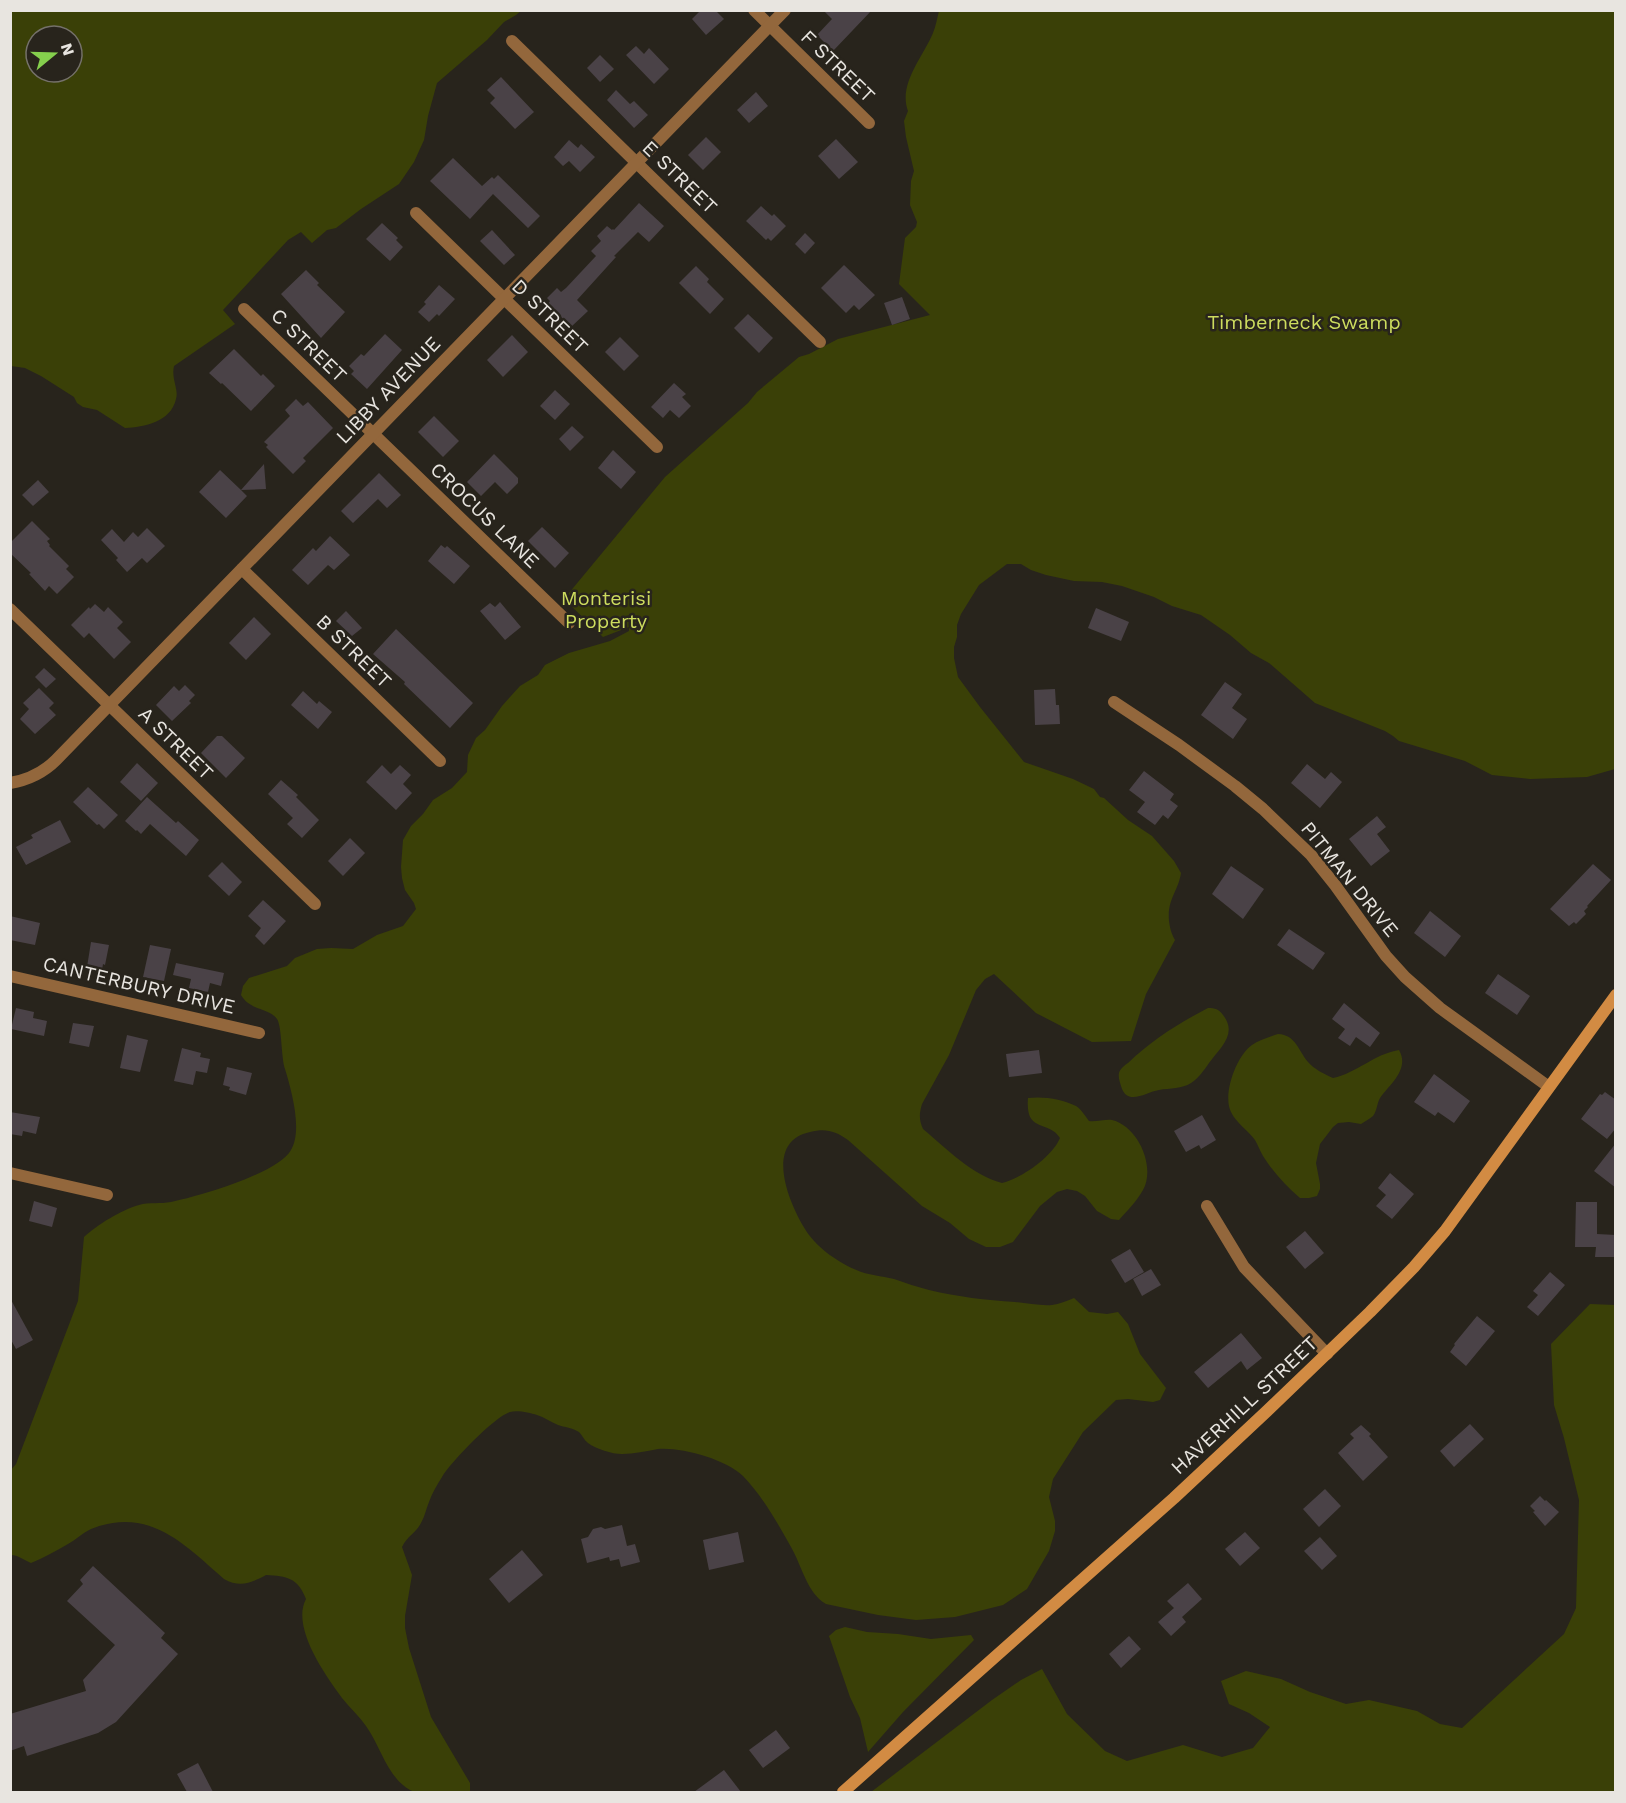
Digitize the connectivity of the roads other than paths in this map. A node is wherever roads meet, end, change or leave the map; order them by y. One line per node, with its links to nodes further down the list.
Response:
1 (754, 10): 3 (street, F STREET)
2 (785, 10): 3 (street, LIBBY AVENUE)
3 (770, 26): 5 (street, F STREET); 6 (street, LIBBY AVENUE)
4 (512, 41): 6 (street, E STREET)
5 (869, 123)
6 (637, 163): 8 (street, LIBBY AVENUE); 10 (street, E STREET)
7 (416, 213): 8 (street, D STREET)
8 (504, 299): 11 (street, LIBBY AVENUE); 12 (street, D STREET)
9 (244, 309): 11 (street, C STREET)
10 (820, 342)
11 (373, 434): 13 (street, LIBBY AVENUE); 15 (street, CROCUS LANE)
12 (657, 447)
13 (242, 569): 17 (street, LIBBY AVENUE); 18 (street, B STREET)
14 (10, 609): 17 (street, A STREET)
15 (569, 623)
16 (1114, 702): 24 (street, PITMAN DRIVE)
17 (109, 705): 19 (street, LIBBY AVENUE); 20 (street, A STREET)
18 (440, 761)
19 (10, 783)
20 (315, 904)
21 (10, 976): 23 (street, CANTERBURY DRIVE)
22 (1616, 995): 24 (street, HAVERHILL STREET)
23 (259, 1033)
24 (1549, 1087): 28 (street, HAVERHILL STREET)
25 (10, 1173): 26 (street)
26 (107, 1195)
27 (1207, 1206): 28 (street)
28 (1327, 1354): 29 (street, HAVERHILL STREET)
29 (843, 1792)

